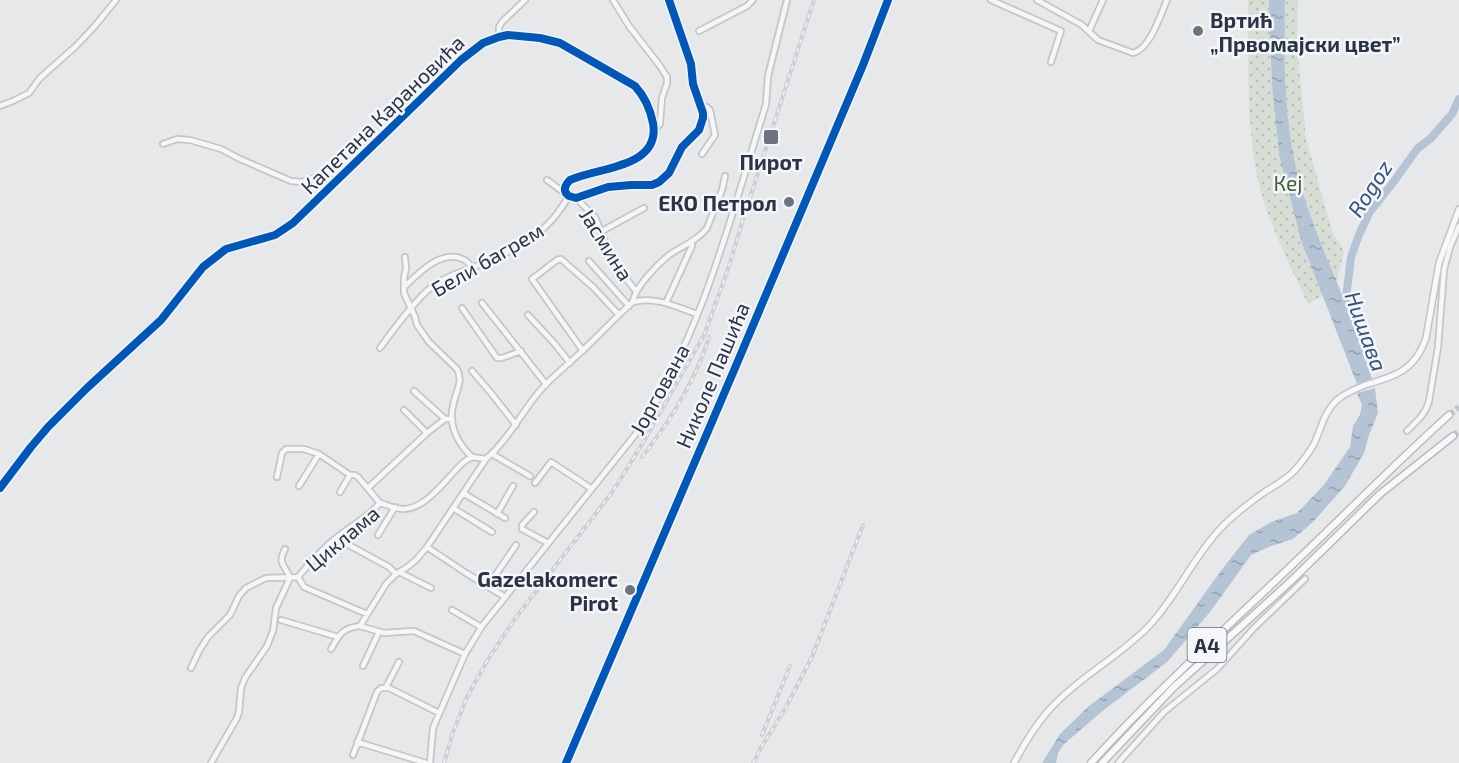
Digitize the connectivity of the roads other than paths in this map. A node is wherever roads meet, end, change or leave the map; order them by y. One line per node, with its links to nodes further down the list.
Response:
1 (116, 0): 18 (street)
2 (525, 0): 16 (street)
3 (613, 0): 20 (street)
4 (669, 0): 19 (street)
5 (753, 0): 14 (street)
6 (788, 0): 43 (street, Јоргована)
7 (888, 0): 113 (main road, Николе Пашића)
8 (990, 0): 17 (street)
9 (1037, 0): 13 (street)
10 (1053, 0): 13 (street)
11 (1103, 0): 15 (street)
12 (1167, 0): 15 (street)
13 (1050, 7): 15 (street)
14 (699, 30)
15 (1089, 31)
16 (499, 37): 20 (street, Капетана Карановића); 25 (street, Капетана Карановића)
17 (1051, 62)
18 (0, 106)
19 (700, 106): 22 (street); 27 (street)
20 (654, 130): 26 (street)
21 (163, 144): 25 (street, Капетана Карановића)
22 (702, 154)
23 (725, 176): 32 (street)
24 (547, 180): 26 (street)
25 (336, 182): 70 (street, Капетана Карановића)
26 (568, 195): 27 (street); 35 (street, Бели багрем)
27 (576, 198): 31 (street, Јасмина)
28 (644, 208): 31 (street)
29 (1459, 208): 114 (main road)
30 (1459, 226): 57 (street)
31 (602, 231): 37 (street, Јасмина)
32 (691, 242): 37 (street); 39 (street)
33 (405, 257): 36 (street)
34 (589, 261): 40 (street)
35 (471, 267): 36 (street); 42 (street, Бели багрем)
36 (404, 287): 42 (street)
37 (636, 291): 40 (street)
38 (482, 303): 47 (street)
39 (666, 303): 40 (street); 43 (street)
40 (631, 304): 45 (street)
41 (462, 308): 47 (street)
42 (411, 309): 46 (street, Бели багрем); 55 (street)
43 (697, 314): 72 (street, Јоргована)
44 (528, 315): 49 (street)
45 (619, 315): 48 (street); 48 (street)
46 (380, 348)
47 (521, 351): 51 (street)
48 (583, 351): 49 (street)
49 (570, 363): 51 (street)
50 (472, 371): 56 (street)
51 (546, 384): 56 (street)
52 (414, 391): 55 (street)
53 (404, 410): 58 (street)
54 (1449, 415): 115 (highway, A4)
55 (448, 419): 58 (street); 62 (street)
56 (516, 425): 61 (street)
57 (1407, 431)
58 (427, 433): 71 (street)
59 (1453, 436): 116 (highway, A4)
60 (319, 454): 64 (street); 66 (street); 68 (street)
61 (492, 454): 63 (street); 65 (street)
62 (472, 457): 63 (street); 76 (street, Циклама)
63 (486, 459): 74 (street)
64 (350, 475): 71 (street); 73 (street)
65 (530, 476)
66 (277, 477)
67 (535, 483): 72 (street)
68 (299, 486)
69 (513, 486): 79 (street)
70 (0, 488)
71 (368, 488): 75 (street)
72 (592, 489): 84 (street, Јоргована)
73 (340, 492)
74 (462, 493): 77 (street); 79 (street)
75 (380, 503): 76 (street, Циклама); 83 (street, Циклама)
76 (395, 507): 82 (street, Циклама)
77 (453, 508): 81 (street); 86 (street)
78 (534, 512): 84 (street)
79 (497, 514): 80 (street)
80 (505, 518)
81 (492, 532)
82 (378, 534)
83 (336, 538): 88 (street); 89 (street, Циклама)
84 (548, 543): 94 (street, Јоргована)
85 (516, 545): 92 (street)
86 (427, 547): 88 (street); 92 (street)
87 (285, 549): 90 (street, Циклама)
88 (398, 573): 93 (street); 96 (street)
89 (297, 577): 90 (street, Циклама); 96 (street)
90 (291, 578): 106 (street, Циклама); 111 (street, Циклама)
91 (1305, 579): 117 (street)
92 (488, 586): 94 (street)
93 (431, 588)
94 (505, 597): 99 (street, Јоргована)
95 (452, 610): 99 (street)
96 (367, 614): 98 (street)
97 (281, 620): 101 (street)
98 (360, 626): 100 (street); 101 (street)
99 (481, 627): 103 (street, Јоргована)
100 (379, 632): 103 (street); 105 (street)
101 (338, 637): 102 (street)
102 (331, 649)
103 (465, 654): 108 (street, Јоргована)
104 (399, 662): 107 (street)
105 (363, 666)
106 (191, 668)
107 (386, 687): 108 (street); 109 (street)
108 (439, 713): 112 (street, Јоргована)
109 (357, 742): 110 (street); 112 (street)
110 (353, 755)
111 (211, 763)
112 (428, 763)
113 (566, 763)
114 (1014, 763)
115 (1091, 763)
116 (1102, 763)
117 (1118, 763)

